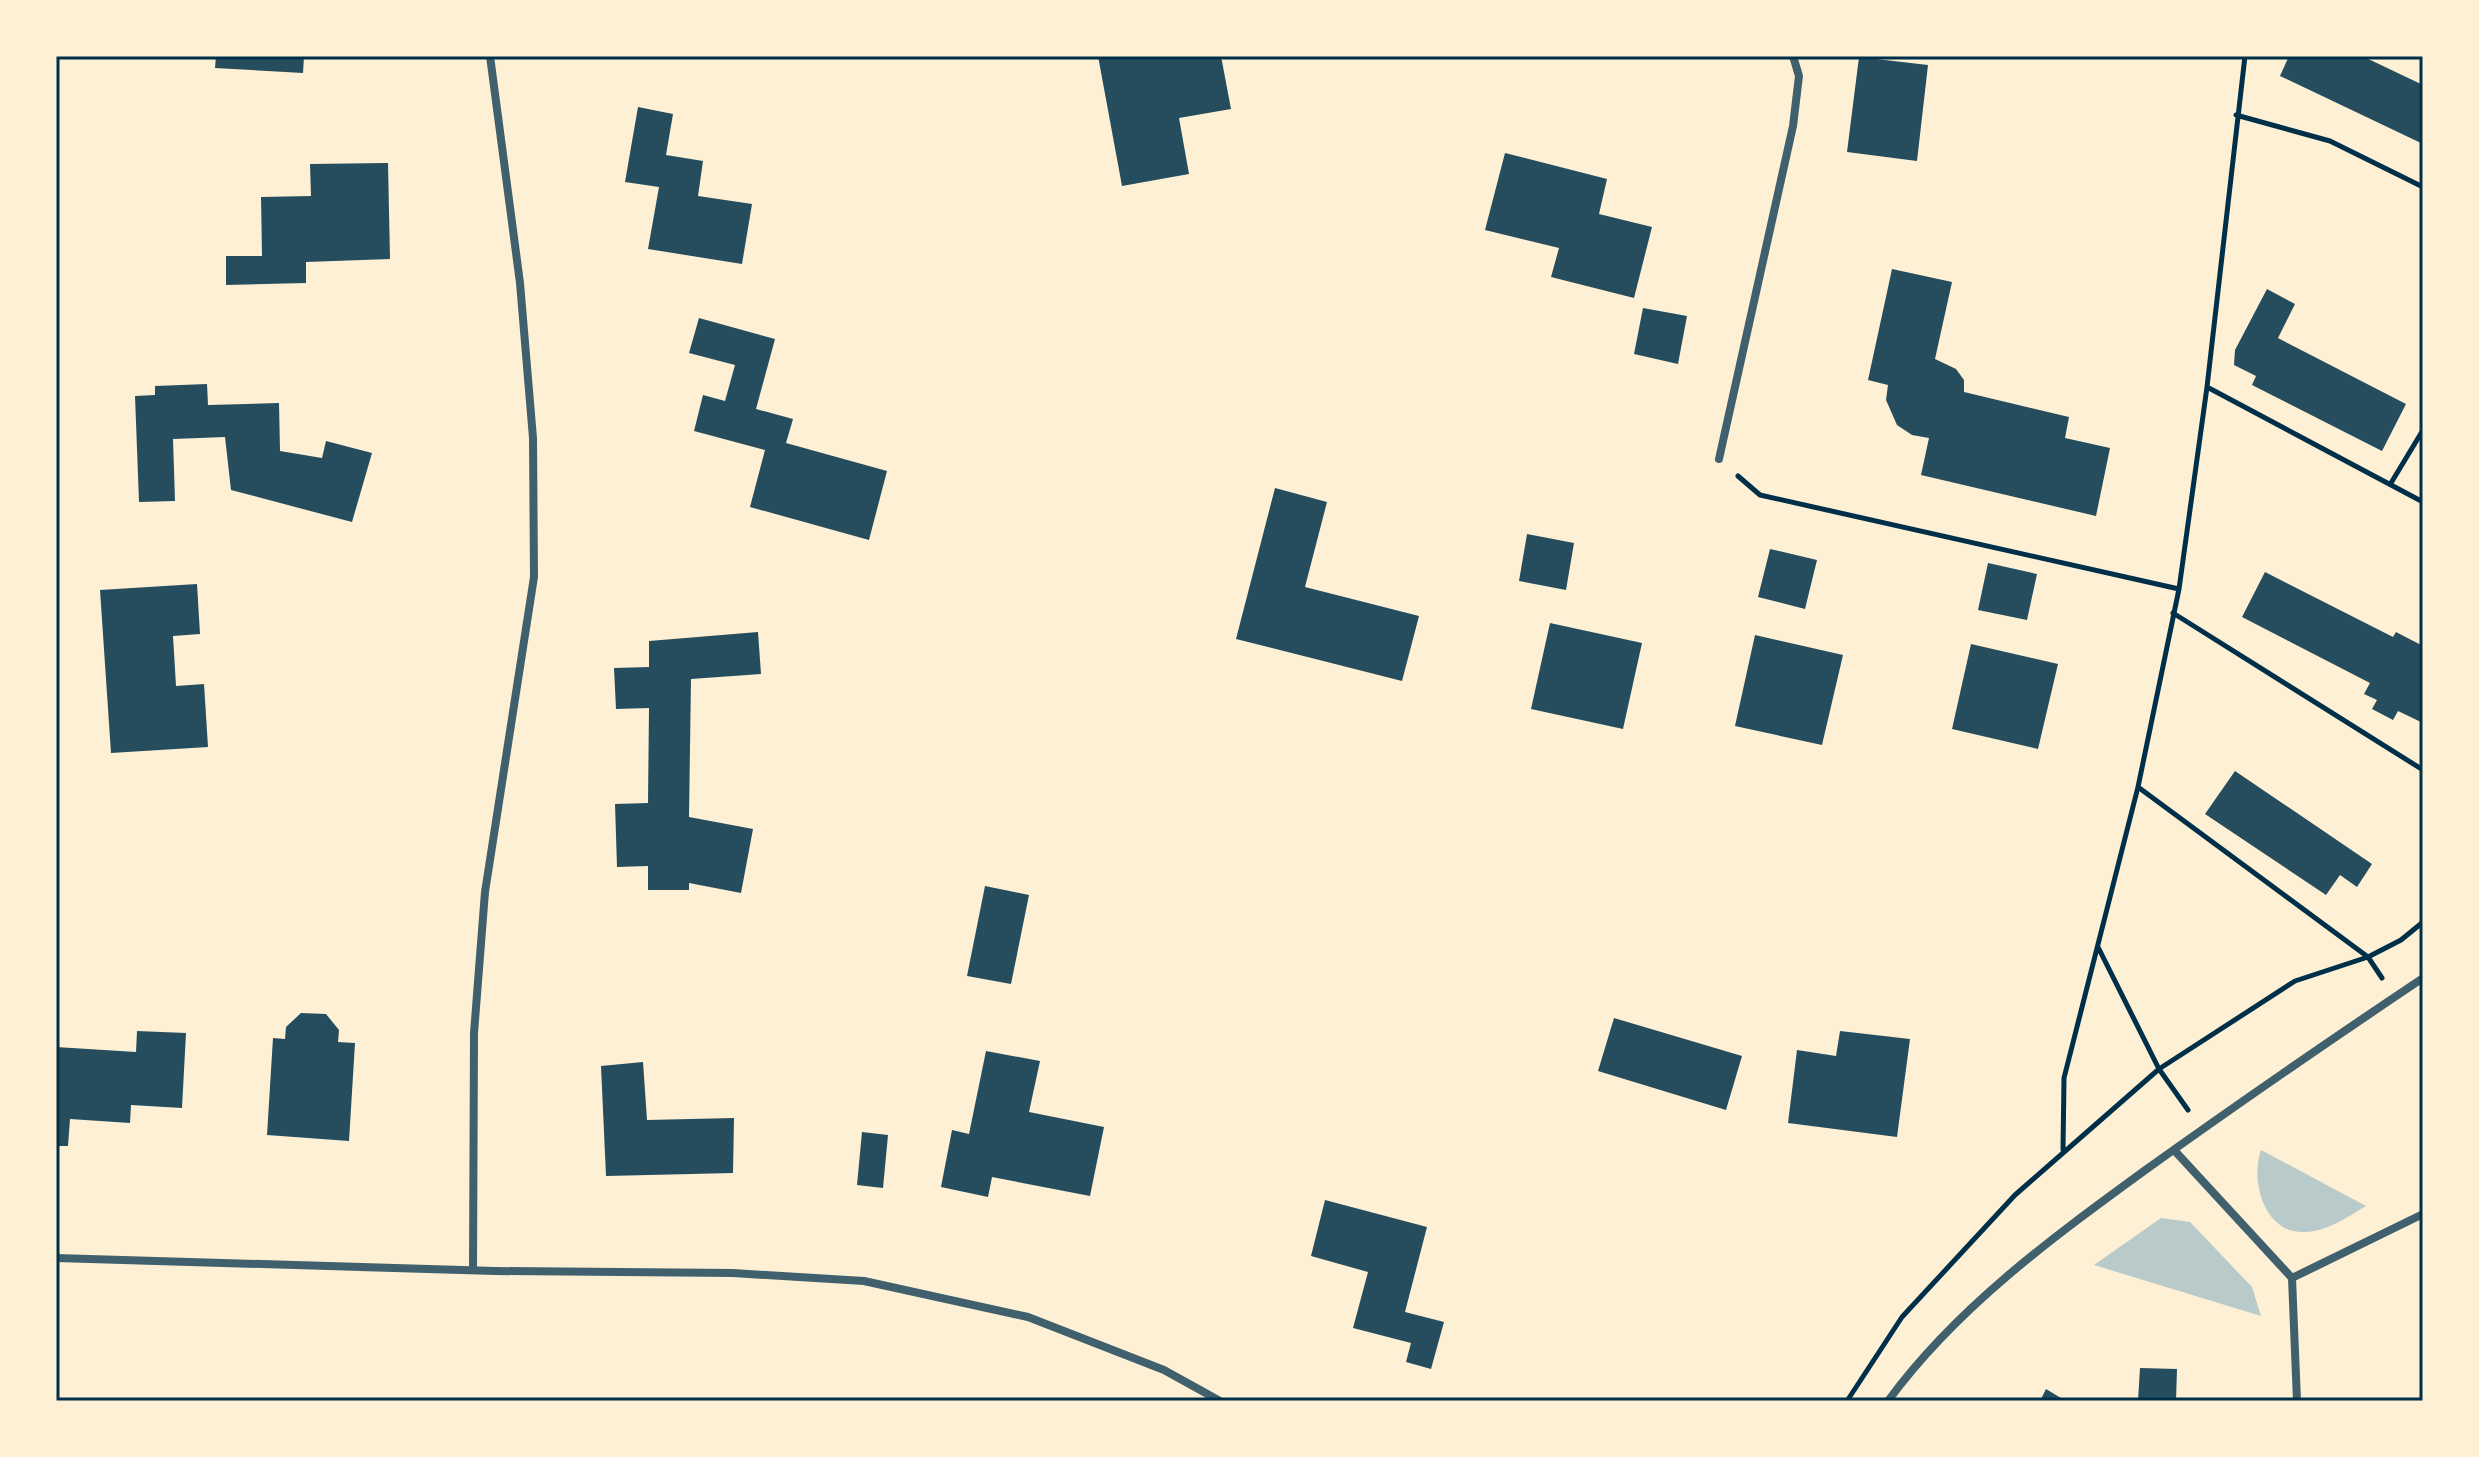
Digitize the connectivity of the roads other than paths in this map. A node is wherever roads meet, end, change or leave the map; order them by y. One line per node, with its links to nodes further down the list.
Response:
1 (490, 56): 8 (street)
2 (1793, 56): 3 (street)
3 (1719, 459)
4 (2423, 978): 5 (street)
5 (2174, 1150): 9 (street); 11 (street)
6 (2423, 1214): 9 (street)
7 (56, 1258): 8 (street)
8 (473, 1270): 10 (street)
9 (2292, 1278): 12 (street)
10 (1220, 1401)
11 (1888, 1401)
12 (2297, 1401)

